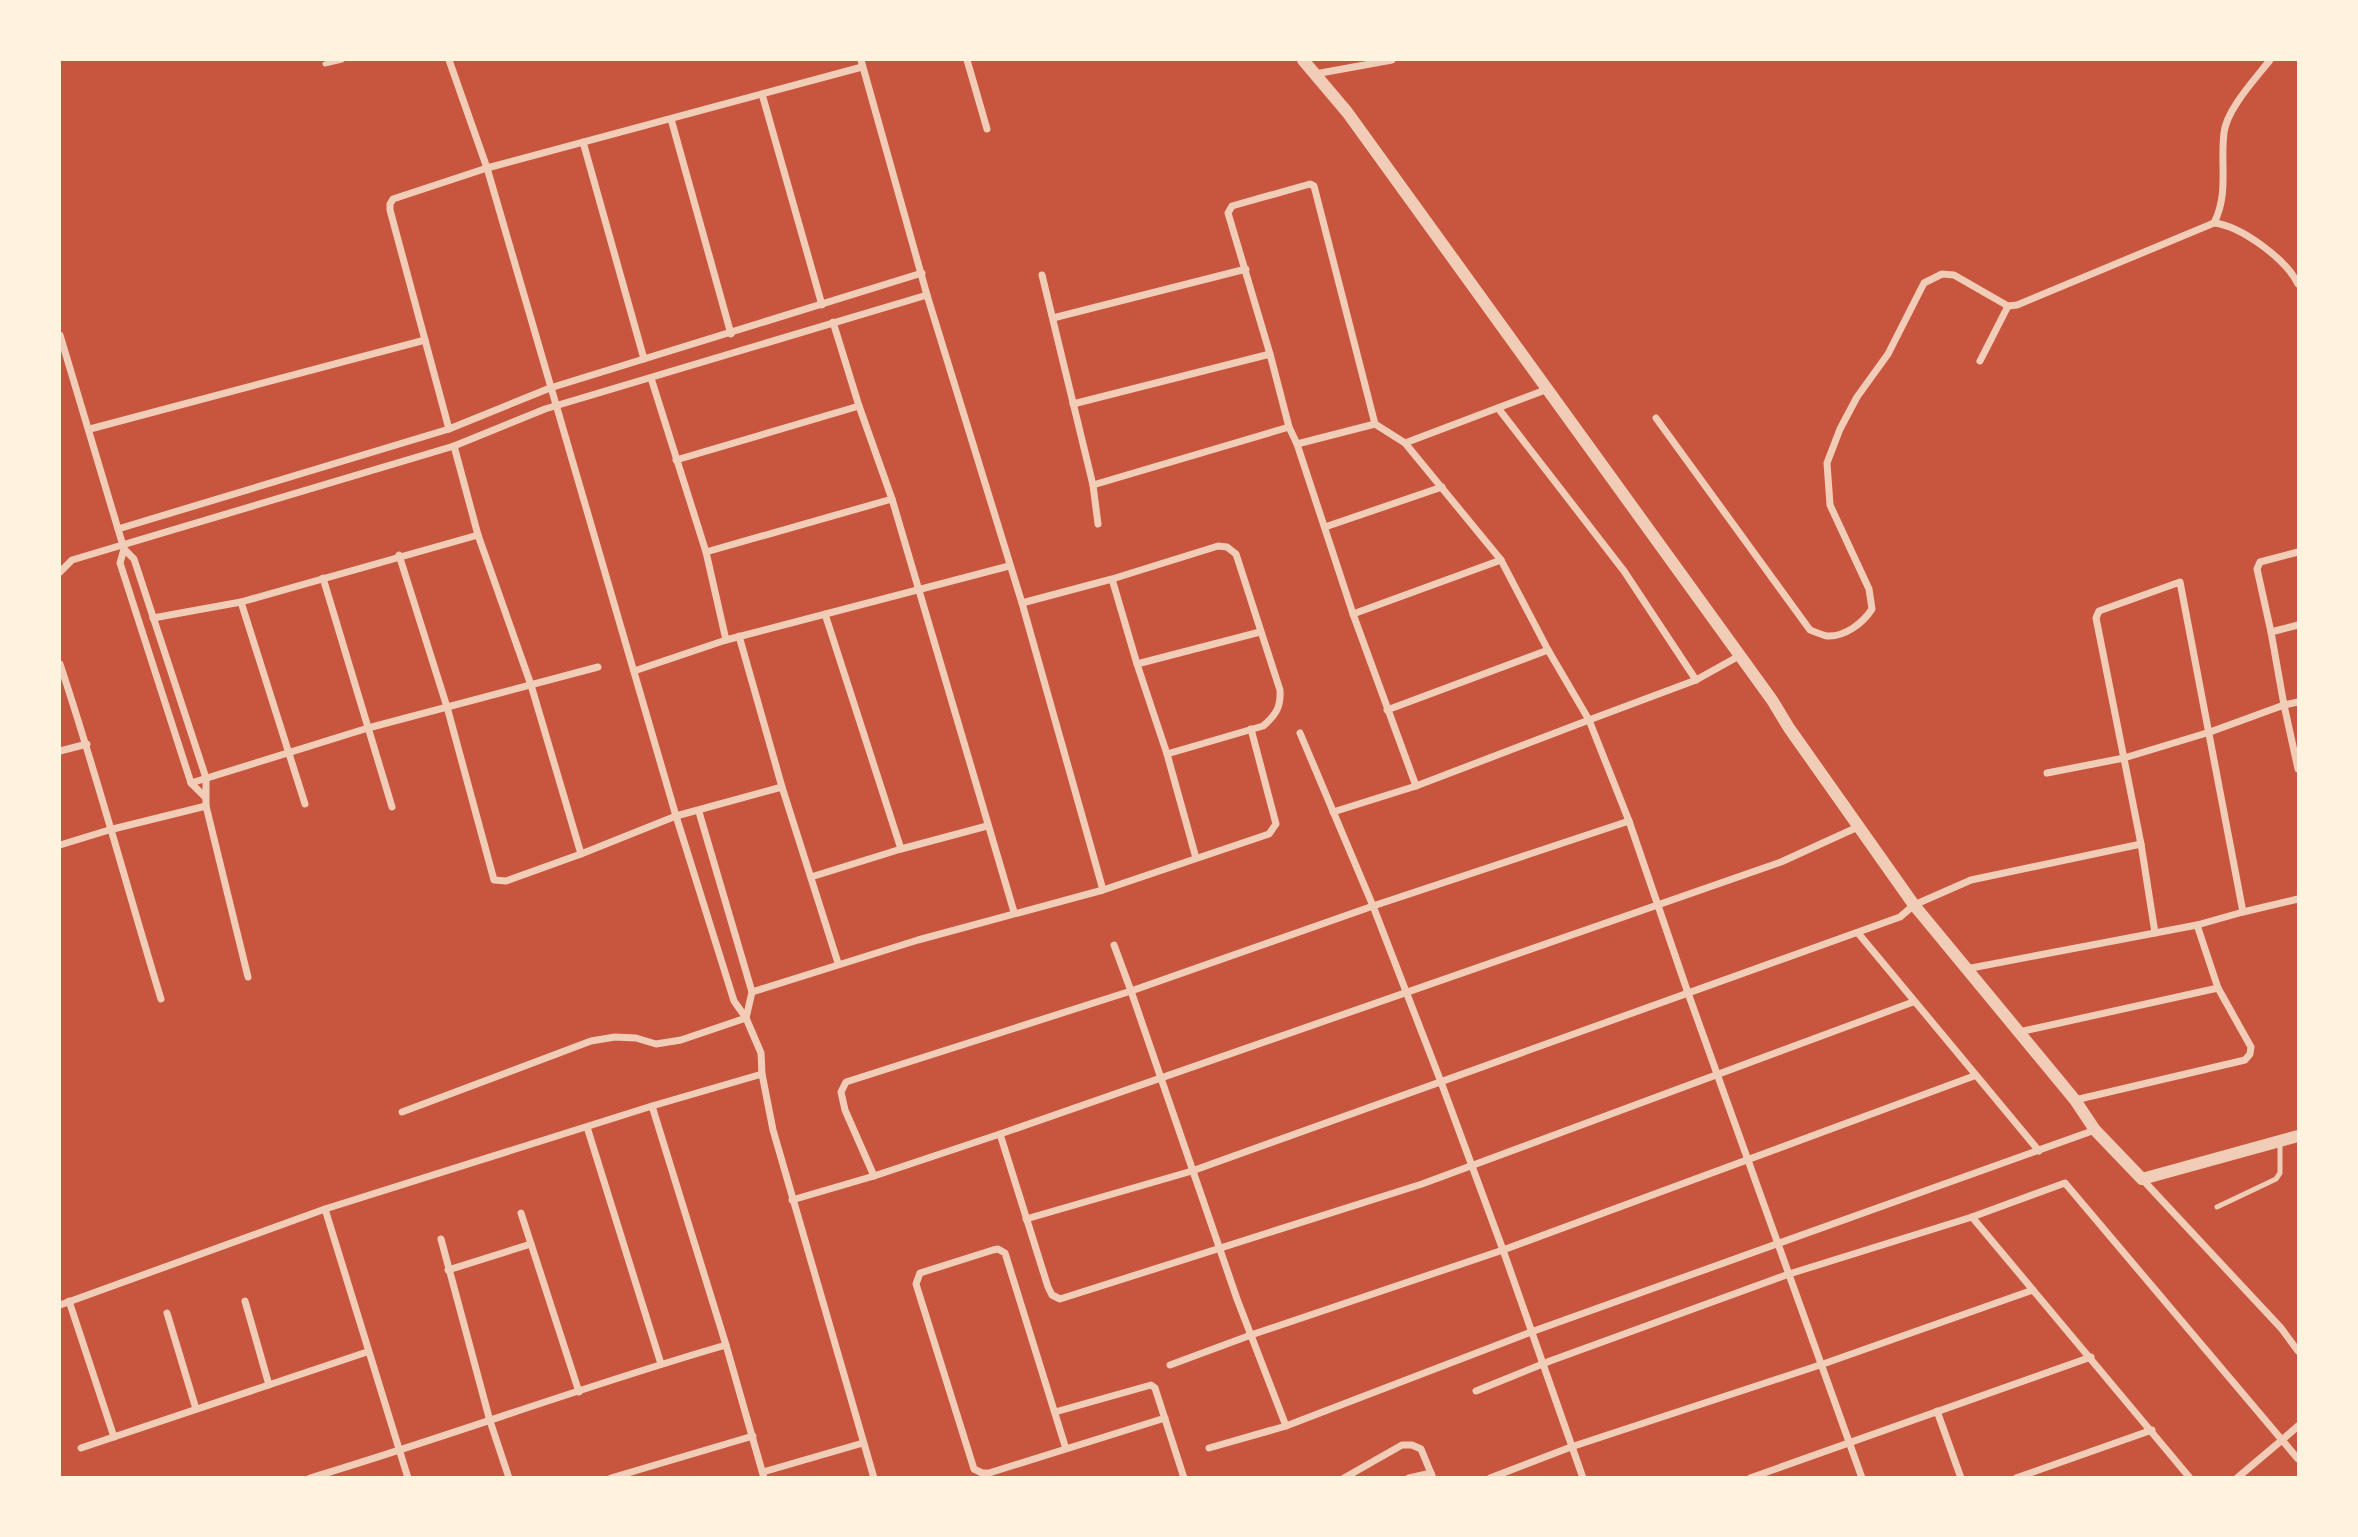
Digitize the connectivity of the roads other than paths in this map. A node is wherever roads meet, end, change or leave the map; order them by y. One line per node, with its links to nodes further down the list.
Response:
1 (341, 60): 8 (lane)
2 (449, 60): 14 (street)
3 (967, 60): 12 (street)
4 (1303, 60): 9 (street)
5 (1392, 60): 9 (street)
6 (2270, 60): 15 (street)
7 (862, 63): 10 (street); 17 (street)
8 (325, 64)
9 (1315, 74): 33 (street)
10 (762, 94): 11 (street); 21 (street)
11 (671, 119): 13 (street); 25 (street)
12 (987, 129)
13 (583, 142): 14 (street); 29 (street)
14 (487, 168): 27 (street); 32 (street)
15 (2214, 223): 19 (street); 22 (street)
16 (1246, 269): 23 (street); 28 (street); 39 (street)
17 (922, 272): 20 (street); 21 (street)
18 (1042, 275): 23 (street)
19 (2298, 284)
20 (927, 295): 24 (street); 58 (street)
21 (822, 305): 25 (street)
22 (2008, 306): 30 (street); 38 (street)
23 (1053, 318): 35 (street)
24 (833, 322): 31 (street); 36 (street)
25 (731, 334): 29 (street)
26 (60, 335): 41 (street)
27 (425, 340): 41 (street); 42 (street)
28 (1270, 354): 35 (street); 40 (street)
29 (644, 359): 32 (street)
30 (1980, 361)
31 (651, 378): 34 (street); 46 (street)
32 (551, 390): 34 (street); 42 (street)
33 (1548, 390): 37 (street); 74 (street)
34 (555, 404): 45 (street); 78 (street)
35 (1073, 404): 47 (street)
36 (859, 406): 46 (street); 49 (street)
37 (1498, 408): 43 (street); 79 (street)
38 (1656, 418)
39 (1375, 425): 43 (street); 44 (street)
40 (1289, 427): 44 (street); 47 (street)
41 (90, 429): 53 (street)
42 (449, 429): 53 (street)
43 (1405, 443): 48 (street)
44 (1297, 444): 51 (street)
45 (454, 446): 52 (street); 53 (street)
46 (677, 460): 54 (street)
47 (1093, 485): 50 (street)
48 (1442, 487): 51 (street); 57 (street)
49 (892, 499): 54 (street); 62 (street)
50 (1098, 524)
51 (1325, 527): 66 (street)
52 (478, 535): 56 (street); 80 (street)
53 (121, 540): 59 (street); 67 (street); 98 (street)
54 (706, 552): 72 (street)
55 (2298, 552): 70 (street)
56 (400, 555): 60 (street); 83 (street)
57 (1502, 559): 66 (street); 73 (street)
58 (1009, 565): 62 (street); 64 (street)
59 (60, 572)
60 (323, 578): 63 (street); 86 (street)
61 (1112, 579): 64 (street); 69 (street); 76 (street)
62 (920, 590): 65 (street); 109 (street)
63 (241, 602): 67 (street); 92 (street)
64 (1022, 603): 118 (street)
65 (825, 614): 71 (street); 114 (street)
66 (1353, 614): 84 (street)
67 (153, 618): 97 (street)
68 (2298, 625): 70 (street)
69 (1260, 632): 76 (street); 87 (street)
70 (2271, 632): 82 (street)
71 (739, 636): 72 (street); 100 (street)
72 (726, 640): 78 (street)
73 (1548, 650): 84 (street); 85 (street)
74 (1739, 656): 79 (street); 110 (street)
75 (60, 664): 90 (street)
76 (1137, 664): 93 (street)
77 (598, 667): 80 (street)
78 (634, 671): 107 (street)
79 (1696, 680): 85 (street)
80 (531, 685): 83 (street); 115 (street)
81 (2298, 702): 82 (street)
82 (2284, 705): 88 (street); 95 (street)
83 (447, 707): 86 (street); 115 (street)
84 (1387, 710): 99 (street)
85 (1589, 720): 99 (street); 108 (street)
86 (368, 728): 92 (street); 104 (street)
87 (1251, 729): 93 (street); 116 (street)
88 (2210, 732): 94 (street); 94 (street); 124 (street)
89 (1300, 733): 106 (street)
90 (87, 744): 91 (street); 111 (street)
91 (60, 751)
92 (289, 754): 97 (street); 102 (street)
93 (1167, 754): 116 (street)
94 (2124, 758): 96 (street); 112 (street)
95 (2298, 769)
96 (2047, 773)
97 (206, 778): 98 (street); 101 (street)
98 (191, 783): 101 (street)
99 (1416, 786): 106 (street)
100 (782, 788): 105 (street); 117 (street)
101 (205, 797): 103 (street)
102 (305, 804)
103 (206, 806): 111 (street); 131 (street)
104 (392, 807)
105 (699, 812): 107 (street); 134 (street)
106 (1333, 812): 122 (street)
107 (676, 816): 115 (street); 139 (street)
108 (1629, 821): 120 (street); 122 (street)
109 (987, 826): 114 (street); 123 (street)
110 (1860, 826): 120 (street); 121 (street)
111 (110, 830): 113 (street); 137 (street)
112 (2141, 844): 121 (street); 127 (street)
113 (60, 845)
114 (901, 849): 117 (street)
115 (581, 854)
116 (1196, 858): 118 (street)
117 (811, 877): 129 (street)
118 (1103, 890): 123 (street)
119 (2298, 899): 124 (street)
120 (1658, 903): 135 (street); 136 (street)
121 (1914, 905): 126 (street); 130 (street)
122 (1373, 906): 133 (street); 135 (street)
123 (1014, 912): 129 (street)
124 (2243, 912): 125 (street)
125 (2197, 925): 127 (street); 132 (street)
126 (1858, 933): 136 (street); 138 (street)
127 (2155, 933): 130 (street)
128 (1114, 946): 133 (street)
129 (838, 963): 134 (street)
130 (1965, 970): 140 (street)
131 (248, 978)
132 (2218, 988): 140 (street); 146 (street)
133 (1131, 991): 144 (street); 158 (street)
134 (752, 992): 139 (street)
135 (1406, 992): 144 (street); 145 (street)
136 (1688, 993): 142 (street); 145 (street)
137 (161, 999)
138 (1913, 1002): 142 (street); 143 (street)
139 (746, 1018): 141 (street); 148 (street)
140 (2020, 1032): 146 (street)
141 (762, 1073): 147 (street); 160 (street)
142 (1717, 1074): 155 (street); 156 (street)
143 (1974, 1076): 154 (street); 155 (street)
144 (1163, 1078): 151 (street); 157 (street)
145 (1441, 1082): 156 (street); 157 (street)
146 (2075, 1100): 150 (street)
147 (652, 1106): 149 (street); 180 (street)
148 (402, 1112)
149 (587, 1127): 162 (street); 184 (street)
150 (2090, 1132): 154 (street); 159 (street)
151 (1000, 1134): 158 (street); 165 (street)
152 (2298, 1136): 153 (street)
153 (2280, 1144): 159 (street); 161 (lane)
154 (2039, 1151): 169 (street)
155 (1748, 1161): 169 (street); 170 (street)
156 (1471, 1166): 168 (street); 170 (street)
157 (1192, 1171): 165 (street); 168 (street)
158 (874, 1177): 160 (street)
159 (2141, 1180): 181 (street)
160 (792, 1200): 203 (street)
161 (2217, 1207)
162 (325, 1209): 174 (street); 182 (street)
163 (521, 1213): 167 (street)
164 (1972, 1217): 172 (street); 173 (street); 201 (street)
165 (1026, 1219): 168 (street)
166 (440, 1239): 171 (street)
167 (531, 1244): 171 (street); 190 (street)
168 (1220, 1249): 179 (street)
169 (1780, 1249): 172 (street); 178 (street)
170 (1503, 1250): 178 (street); 179 (street)
171 (448, 1270): 195 (street)
172 (1788, 1270): 185 (street); 187 (street)
173 (2033, 1290): 183 (street); 185 (street)
174 (69, 1301): 176 (street); 200 (street)
175 (245, 1301): 188 (street)
176 (60, 1305)
177 (167, 1313): 191 (street)
178 (1531, 1332): 187 (street); 196 (street)
179 (1251, 1335): 186 (street); 196 (street)
180 (726, 1345): 184 (street); 199 (street)
181 (2298, 1351)
182 (367, 1352): 188 (street); 208 (street)
183 (2091, 1357): 192 (street); 198 (street)
184 (662, 1364): 190 (street)
185 (1823, 1364): 202 (street); 204 (street)
186 (1170, 1365)
187 (1543, 1365): 189 (street); 204 (street)
188 (270, 1385): 191 (street)
189 (1476, 1391)
190 (579, 1392): 195 (street)
191 (196, 1409): 200 (street)
192 (1937, 1411): 202 (street); 224 (street)
193 (1055, 1412): 194 (street); 206 (street); 206 (street)
194 (1166, 1418): 206 (street); 217 (street)
195 (490, 1421): 208 (street); 214 (street)
196 (1286, 1426): 207 (street)
197 (2295, 1429): 201 (street)
198 (2152, 1430): 225 (street); 226 (street)
199 (753, 1436): 210 (street); 215 (street)
200 (114, 1437): 205 (street)
201 (2282, 1440): 209 (street); 227 (street)
202 (1850, 1442): 222 (street); 223 (street)
203 (863, 1443): 210 (street); 216 (street)
204 (1571, 1447): 220 (street); 221 (street)
205 (81, 1448)
206 (1066, 1448)
207 (1209, 1448)
208 (400, 1452): 212 (street); 213 (street)
209 (2298, 1460)
210 (763, 1475)
211 (1432, 1475): 218 (street); 219 (street)
212 (310, 1478)
213 (408, 1478)
214 (509, 1478)
215 (611, 1478)
216 (874, 1478)
217 (1184, 1478)
218 (1344, 1478)
219 (1409, 1478)
220 (1490, 1478)
221 (1583, 1478)
222 (1750, 1478)
223 (1862, 1478)
224 (1961, 1478)
225 (2016, 1478)
226 (2190, 1478)
227 (2236, 1478)

